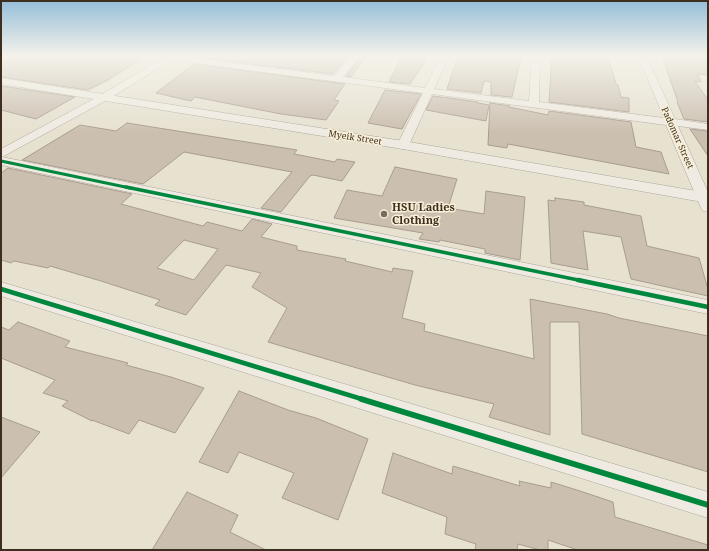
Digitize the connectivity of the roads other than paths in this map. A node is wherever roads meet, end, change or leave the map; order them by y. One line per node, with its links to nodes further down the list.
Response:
1 (5, 82): 8 (street, Myeik Street)
2 (130, 82): 8 (street)
3 (357, 82): 7 (street)
4 (433, 82): 7 (street)
5 (535, 82): 9 (street)
6 (653, 82): 10 (street, Padomar Street)
7 (429, 91): 9 (street); 12 (street)
8 (103, 98): 12 (street, Myeik Street); 13 (street)
9 (534, 105): 10 (street)
10 (670, 122): 11 (street); 15 (street, Padomar Street)
11 (708, 127)
12 (403, 146): 15 (street, Myeik Street)
13 (1, 154)
14 (1, 161): 17 (street)
15 (706, 201)
16 (1, 289): 18 (street)
17 (708, 308)
18 (708, 505)

